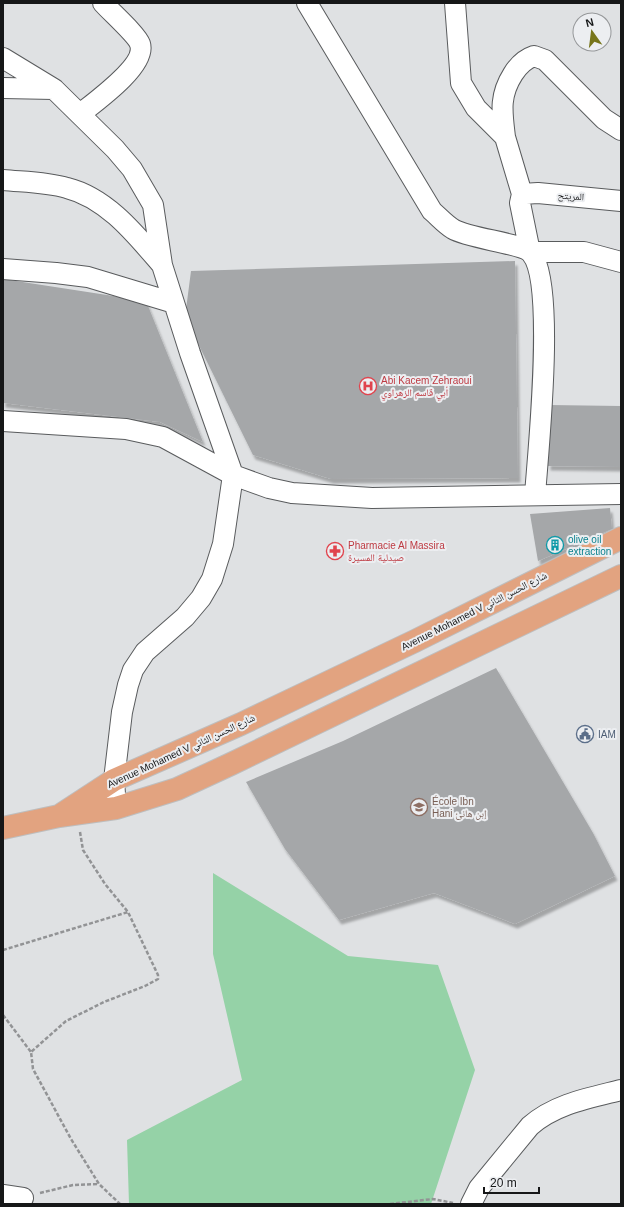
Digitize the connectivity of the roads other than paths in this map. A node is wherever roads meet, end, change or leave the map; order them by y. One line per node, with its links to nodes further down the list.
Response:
1 (103, 3): 7 (street)
2 (307, 3): 13 (street)
3 (455, 3): 9 (street)
4 (3, 58): 6 (street)
5 (3, 88): 6 (street)
6 (54, 89): 7 (street)
7 (80, 114): 15 (street)
8 (621, 130): 9 (street)
9 (505, 137): 11 (street)
10 (3, 180): 15 (street)
11 (522, 194): 12 (street, المريتح); 13 (street)
12 (621, 201)
13 (530, 252): 14 (street); 21 (street)
14 (621, 262)
15 (162, 265): 17 (street)
16 (3, 269): 17 (street)
17 (174, 303): 19 (street)
18 (3, 421): 19 (street)
19 (233, 475): 21 (street); 24 (street)
20 (621, 494): 21 (street)
21 (535, 495)
22 (621, 538): 24 (main road, Avenue Mohamed V شارع الحسن الثاني)
23 (621, 576): 25 (main road)
24 (114, 780): 25 (street); 26 (main road, Avenue Mohamed V شارع الحسن الثاني)
25 (116, 808): 26 (main road)
26 (68, 815): 27 (main road)
27 (3, 828)
28 (621, 1090): 31 (street)
29 (3, 1195): 30 (street)
30 (23, 1198)
31 (471, 1204)

